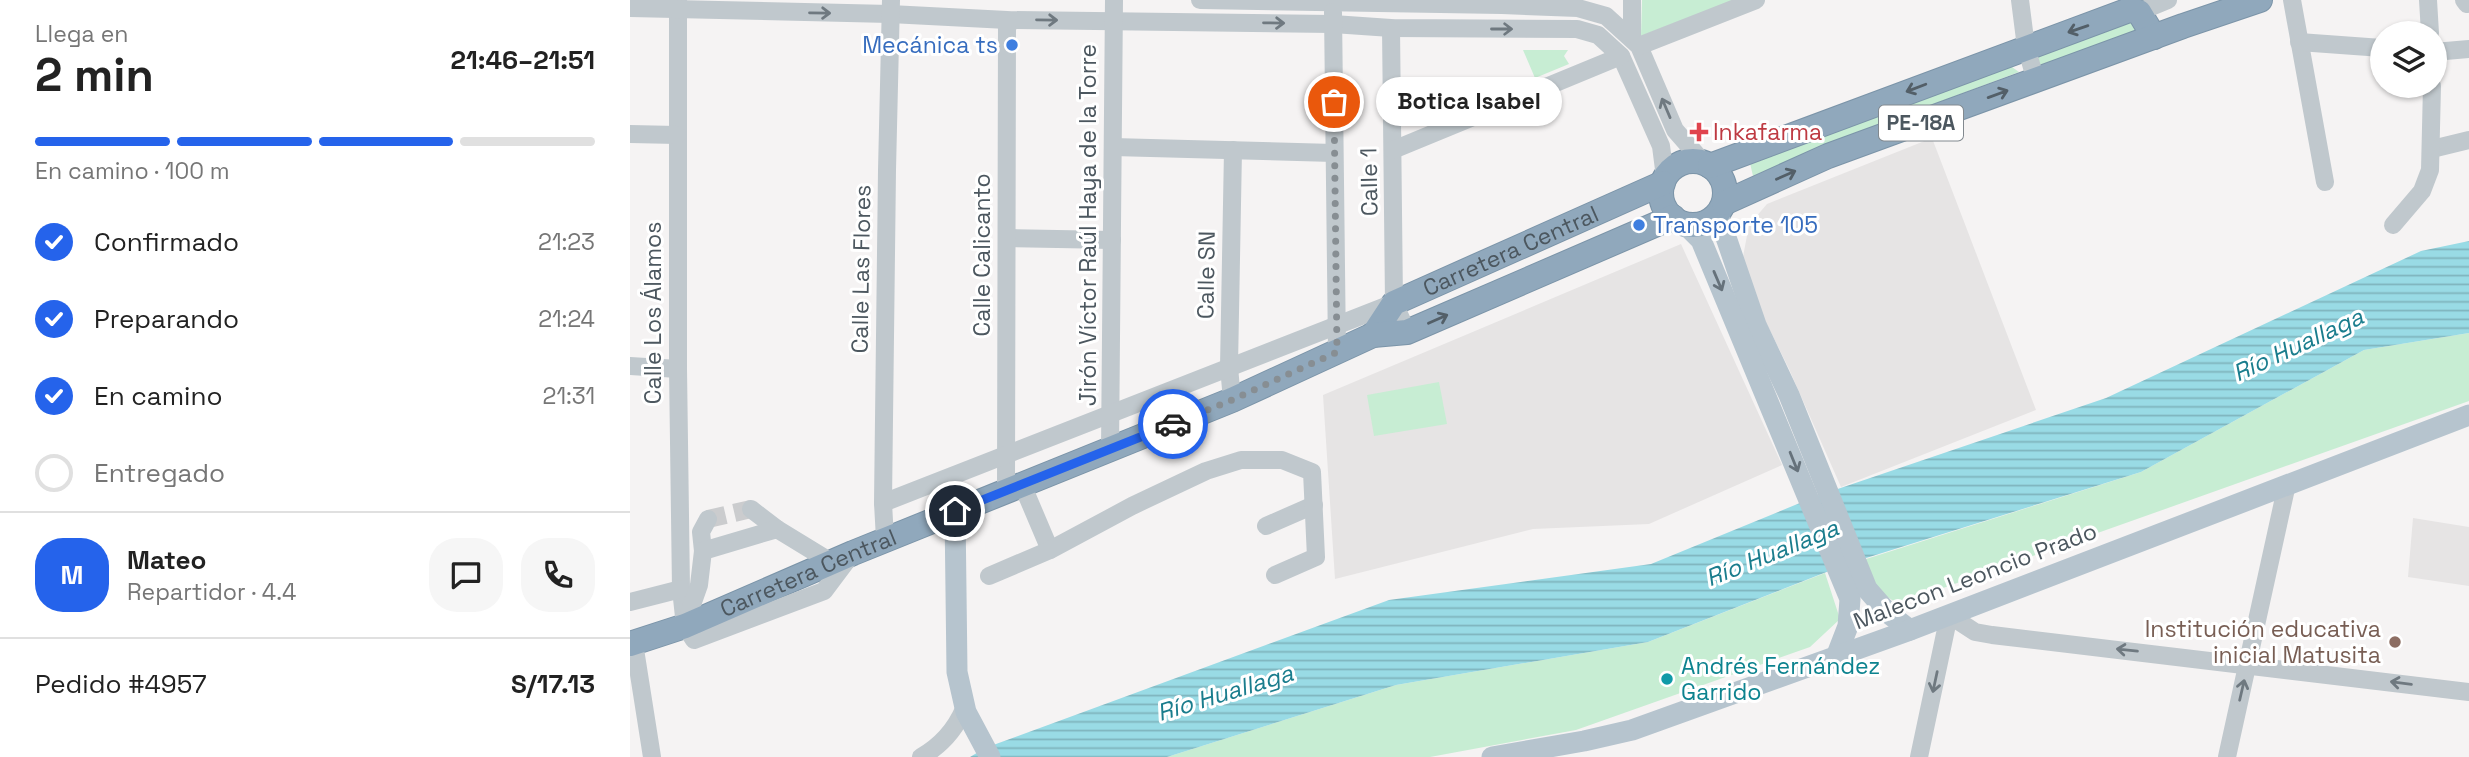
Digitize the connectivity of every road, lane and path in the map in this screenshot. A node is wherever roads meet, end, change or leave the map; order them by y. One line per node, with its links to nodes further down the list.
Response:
1 (1114, 0): 20 (street, Jirón Víctor Raúl Haya de la Torre)
2 (1200, 0): 10 (street)
3 (1632, 0): 25 (street)
4 (1756, 0): 25 (street)
5 (2020, 0): 27 (street)
6 (2168, 0): 16 (street)
7 (2260, 0): 24 (highway, PE-18A)
8 (2292, 0): 26 (street)
9 (2428, 0): 19 (street)
10 (1311, 1): 11 (street); 21 (street)
11 (1333, 1): 12 (street); 22 (street)
12 (1392, 1): 13 (street)
13 (1502, 3): 25 (street)
14 (678, 5): 15 (street, one-way to 15); 17 (street); 35 (street, Calle Los Álamos)
15 (891, 7): 18 (street); 66 (street, Calle Las Flores)
16 (2146, 7): 24 (highway); 27 (highway, PE-18A, one-way to 27)
17 (630, 8)
18 (1007, 20): 20 (street, one-way to 20); 48 (street, Calle Calicanto)
19 (2429, 21)
20 (1114, 22): 21 (street, one-way to 21); 37 (street, Jirón Víctor Raúl Haya de la Torre)
21 (1309, 24): 22 (street)
22 (1333, 24): 23 (street); 41 (street)
23 (1391, 28): 31 (street, one-way to 31); 40 (street, Calle 1)
24 (2154, 37): 32 (highway, PE-18A)
25 (1636, 42): 42 (street, one-way to 25)
26 (2299, 42): 28 (street); 44 (street)
27 (2026, 47): 32 (street); 42 (highway, PE-18A, one-way to 42)
28 (2370, 47)
29 (2469, 49): 30 (street)
30 (2447, 51)
31 (1621, 56): 40 (street); 43 (street)
32 (2036, 81): 45 (highway, PE-18A, one-way to 32)
33 (2432, 98): 38 (street)
34 (630, 134): 35 (street)
35 (677, 135): 57 (street, Calle Los Álamos)
36 (2469, 140): 38 (street)
37 (1113, 147): 39 (street); 49 (street, Jirón Víctor Raúl Haya de la Torre)
38 (2432, 149): 47 (street)
39 (1233, 150): 41 (street); 56 (street, Calle SN)
40 (1393, 150): 50 (street, Calle 1)
41 (1334, 153): 51 (street)
42 (1707, 164): 43 (highway); 45 (highway)
43 (1664, 180): 46 (highway); 50 (highway, Carretera Central)
44 (2325, 182)
45 (1721, 208): 46 (highway); 58 (main road)
46 (1678, 220): 52 (highway, Carretera Central, one-way to 46); 58 (main road, one-way to 58)
47 (2393, 225)
48 (1006, 238): 49 (street); 63 (street, Calle Calicanto)
49 (1112, 240): 60 (street, Jirón Víctor Raúl Haya de la Torre)
50 (1394, 303): 51 (street); 52 (street, Calle 1); 53 (highway, Carretera Central)
51 (1337, 325): 54 (street); 56 (street)
52 (1406, 332): 53 (highway, Carretera Central)
53 (1373, 335): 54 (highway, Carretera Central)
54 (1337, 352): 59 (highway, Carretera Central)
55 (630, 366): 57 (street)
56 (1229, 367): 59 (street, Calle SN); 60 (street)
57 (678, 369): 79 (street, Calle Los Álamos)
58 (1778, 397): 80 (main road)
59 (1232, 400): 62 (highway, Carretera Central)
60 (1111, 414): 62 (street, Jirón Víctor Raúl Haya de la Torre); 63 (street)
61 (2469, 415): 64 (main road, Malecon Leoncio Prado)
62 (1110, 450): 65 (highway, Carretera Central)
63 (1005, 454): 65 (street, Calle Calicanto); 66 (street)
64 (2287, 484): 82 (main road, Malecon Leoncio Prado); 87 (street)
65 (1014, 487): 69 (highway, Carretera Central); 74 (street)
66 (883, 503): 73 (street, Calle Las Flores)
67 (1314, 505): 71 (street); 74 (street); 77 (street)
68 (751, 509): 72 (street)
69 (955, 511): 73 (highway, Carretera Central); 89 (main road)
70 (708, 519): 75 (street)
71 (1266, 526)
72 (777, 529): 75 (street); 76 (street)
73 (886, 540): 76 (highway, Carretera Central)
74 (1050, 550): 78 (street)
75 (703, 551): 83 (street)
76 (842, 557): 83 (highway, Carretera Central)
77 (1275, 575)
78 (989, 576)
79 (681, 589): 81 (street); 83 (street, Calle Los Álamos)
80 (1859, 594): 84 (main road); 86 (main road)
81 (630, 602)
82 (1949, 615): 84 (main road, Malecon Leoncio Prado); 87 (street, one-way to 82); 96 (street, one-way to 96)
83 (685, 626): 85 (highway, Carretera Central)
84 (1910, 630): 86 (main road, Malecon Leoncio Prado)
85 (632, 644): 92 (street)
86 (1836, 657): 90 (main road, Malecon Leoncio Prado)
87 (2248, 664): 88 (street, one-way to 87); 97 (street, one-way to 87)
88 (2469, 692)
89 (965, 711): 93 (street); 94 (main road)
90 (1583, 749): 91 (main road, Malecon Leoncio Prado)
91 (1553, 751): 95 (main road, Malecon Leoncio Prado)
92 (652, 757)
93 (921, 757)
94 (990, 757)
95 (1492, 757)
96 (1919, 757)
97 (2227, 757)

